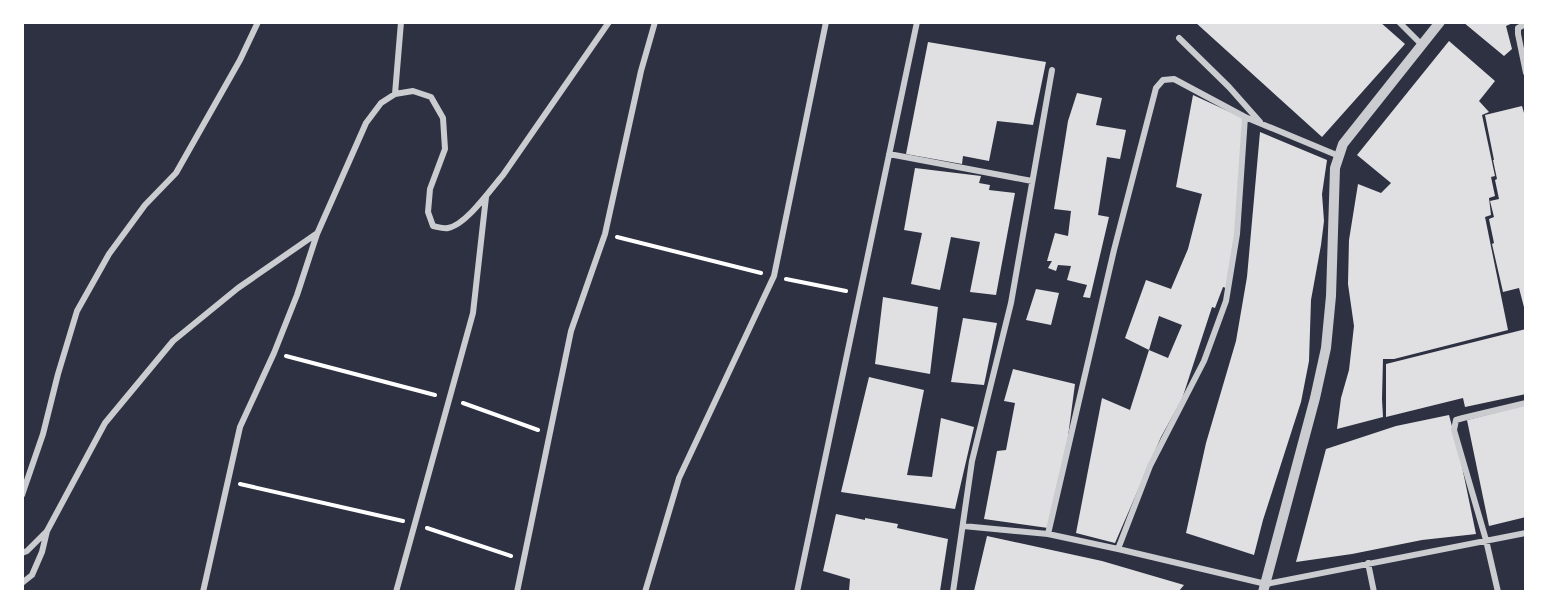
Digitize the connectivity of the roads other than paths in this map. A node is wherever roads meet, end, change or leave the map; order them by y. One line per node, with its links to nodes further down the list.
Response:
1 (258, 22): 23 (street)
2 (401, 22): 14 (street)
3 (609, 22): 20 (street)
4 (655, 22): 36 (street)
5 (826, 22): 37 (street)
6 (917, 22): 17 (street)
7 (1399, 22): 11 (street)
8 (1440, 22): 11 (street)
9 (1526, 24): 13 (street)
10 (1179, 38): 16 (street)
11 (1422, 45): 18 (street)
12 (1052, 70): 19 (street)
13 (1526, 74)
14 (396, 94): 20 (street); 21 (street)
15 (1245, 117): 16 (street); 27 (street); 29 (street)
16 (1262, 123): 18 (street)
17 (889, 154): 19 (street); 38 (street)
18 (1339, 156): 33 (street)
19 (1032, 181): 24 (street)
20 (486, 196): 35 (street)
21 (317, 234): 25 (street); 34 (street)
22 (1526, 403): 28 (street)
23 (22, 495)
24 (963, 526): 27 (street); 39 (street)
25 (47, 531): 30 (street); 32 (street)
26 (1526, 533): 28 (street)
27 (1048, 534): 29 (street)
28 (1486, 540): 31 (street); 41 (street)
29 (1118, 549): 33 (street)
30 (22, 553)
31 (1368, 563): 33 (street); 40 (street)
32 (22, 583)
33 (1265, 588)
34 (203, 591)
35 (396, 591)
36 (517, 591)
37 (645, 591)
38 (797, 591)
39 (953, 591)
40 (1374, 591)
41 (1498, 591)

